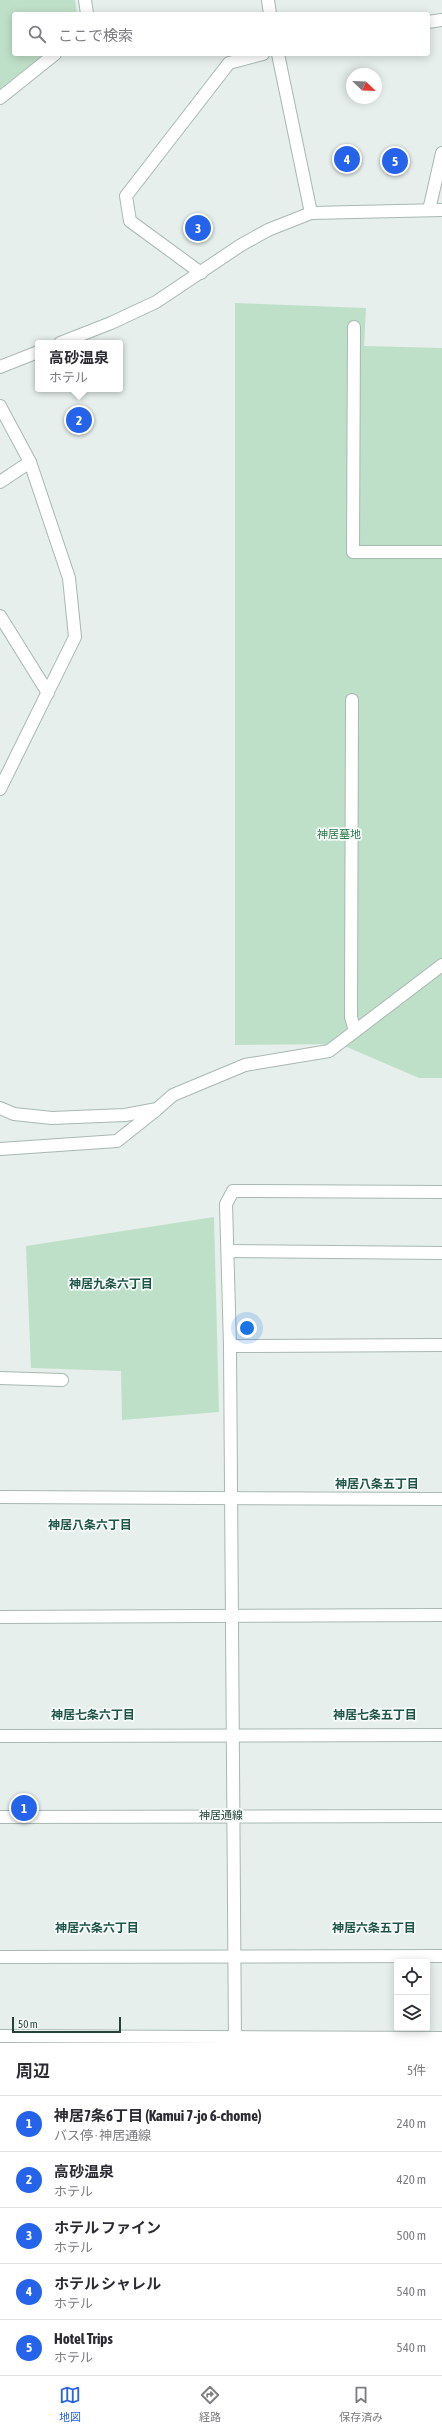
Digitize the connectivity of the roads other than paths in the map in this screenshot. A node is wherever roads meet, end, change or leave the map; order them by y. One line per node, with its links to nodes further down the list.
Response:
1 (85, 0): 3 (street)
2 (268, 0): 4 (street)
3 (87, 12)
4 (270, 12)
5 (442, 20): 6 (street)
6 (430, 22)
7 (52, 56): 10 (street)
8 (255, 56): 15 (street)
9 (278, 56): 14 (street)
10 (0, 98)
11 (442, 153): 12 (street)
12 (429, 210): 13 (street); 14 (street)
13 (442, 210)
14 (311, 213): 15 (street)
15 (201, 273): 17 (street)
16 (354, 326): 23 (street)
17 (68, 340)
18 (35, 353): 19 (street)
19 (0, 367)
20 (0, 406): 21 (street)
21 (30, 462): 22 (street); 25 (street)
22 (0, 482)
23 (442, 552)
24 (0, 616): 25 (street)
25 (48, 693): 27 (street)
26 (352, 700): 29 (street)
27 (0, 789)
28 (442, 965): 29 (street)
29 (355, 1031): 31 (street)
30 (0, 1108): 31 (street)
31 (157, 1109): 32 (street)
32 (0, 1149)
33 (442, 1192): 34 (street)
34 (228, 1251): 35 (street); 37 (street)
35 (442, 1253)
36 (442, 1345): 37 (street)
37 (230, 1346): 41 (street)
38 (0, 1378): 39 (street)
39 (62, 1380)
40 (0, 1497): 41 (street)
41 (231, 1497): 42 (street); 44 (street)
42 (442, 1498)
43 (442, 1615): 44 (street)
44 (233, 1616): 45 (street); 46 (street)
45 (0, 1617)
46 (232, 1734): 47 (street); 48 (street); 49 (street)
47 (442, 1735)
48 (0, 1736)
49 (232, 1815): 50 (street, 神居通線); 51 (street, 神居通線); 54 (street)
50 (442, 1816)
51 (0, 1817)
52 (442, 1956): 54 (street)
53 (0, 1957): 54 (street)
54 (233, 1958): 57 (street)
55 (0, 2036): 57 (street)
56 (442, 2038): 57 (street)
57 (235, 2040)

